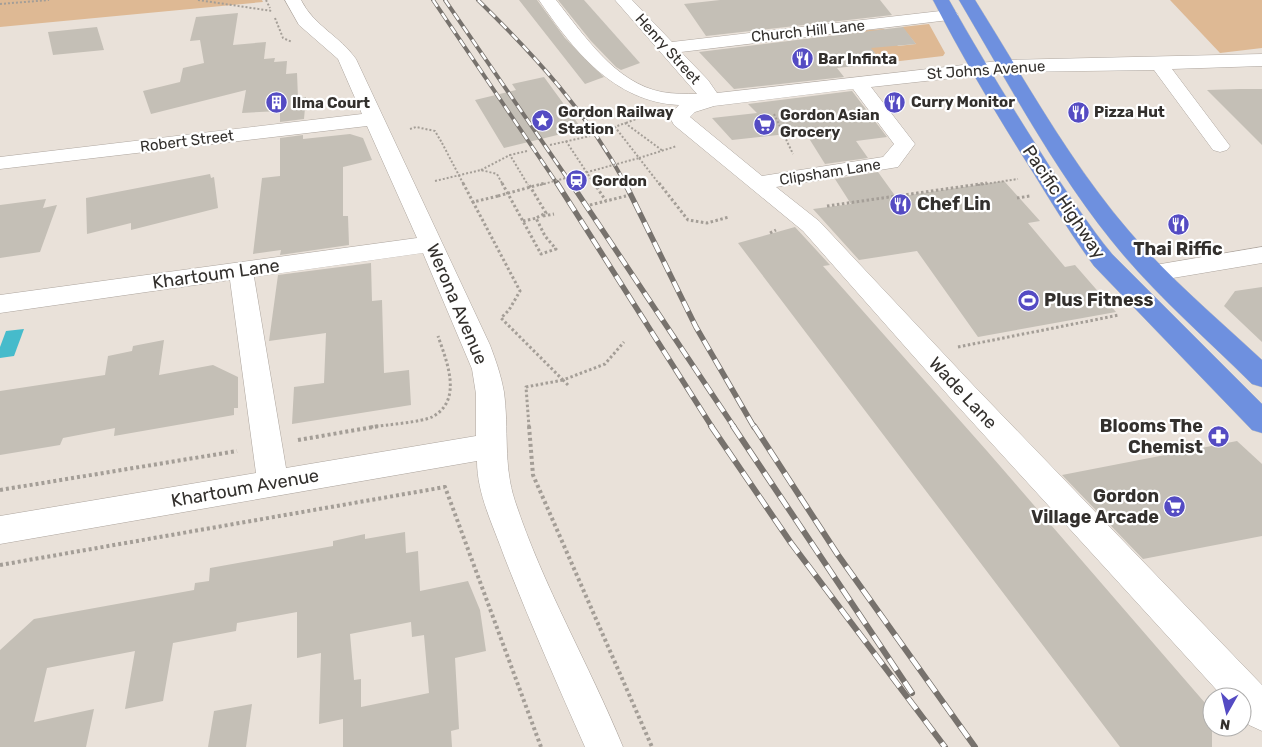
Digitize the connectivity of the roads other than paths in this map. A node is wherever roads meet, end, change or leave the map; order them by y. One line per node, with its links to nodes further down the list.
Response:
1 (293, 0): 14 (street, Werona Avenue)
2 (547, 0): 13 (street)
3 (564, 0): 13 (street)
4 (623, 0): 7 (street, Henry Street)
5 (967, 0): 10 (highway, Pacific Highway)
6 (945, 8): 7 (street, Church Hill Lane); 11 (highway, Pacific Highway)
7 (666, 48): 13 (street, Henry Street)
8 (1262, 60): 9 (street, St Johns Avenue)
9 (1158, 64): 10 (street, St Johns Avenue); 15 (street)
10 (1007, 66): 11 (street, St Johns Avenue); 21 (highway, Pacific Highway)
11 (979, 68): 12 (street, St Johns Avenue); 24 (highway, Pacific Highway)
12 (857, 82): 13 (street, St Johns Avenue); 17 (street, Clipsham Lane)
13 (711, 100): 17 (street, Wade Lane)
14 (374, 119): 16 (street, Robert Street); 18 (street, Werona Avenue)
15 (1220, 146)
16 (0, 164)
17 (758, 183): 28 (street, Wade Lane)
18 (432, 244): 20 (street, Khartoum Lane); 25 (street, Werona Avenue)
19 (1262, 255): 21 (street)
20 (241, 271): 22 (street, Khartoum Lane); 26 (street)
21 (1155, 273): 23 (highway, Pacific Highway)
22 (0, 304)
23 (1262, 377)
24 (1262, 422)
25 (491, 446): 26 (street, Khartoum Avenue); 29 (street, Werona Avenue)
26 (273, 483): 27 (street, Khartoum Avenue)
27 (0, 530)
28 (1262, 712)
29 (604, 747)

